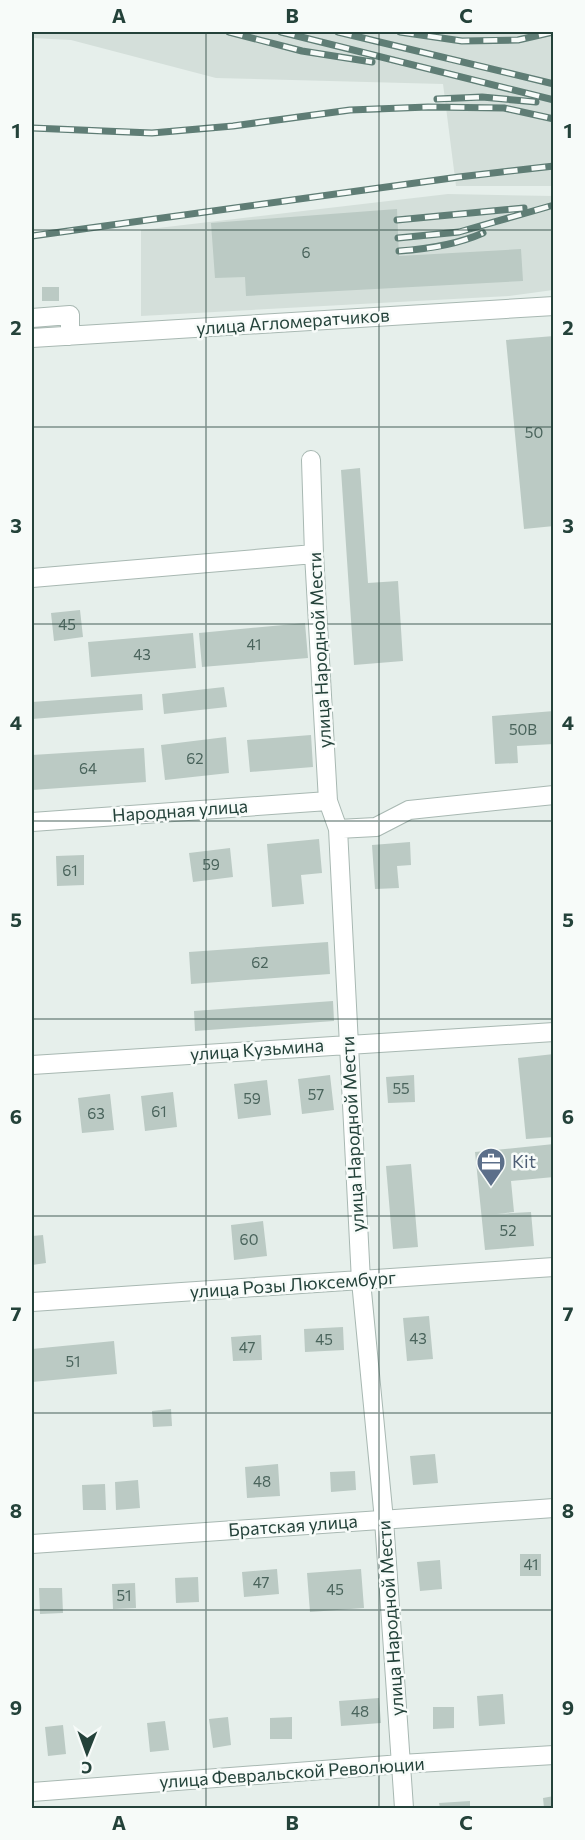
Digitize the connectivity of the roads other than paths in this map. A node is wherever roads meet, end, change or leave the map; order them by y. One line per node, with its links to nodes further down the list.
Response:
1 (554, 306): 3 (street, улица Агломератчиков)
2 (32, 318): 3 (street)
3 (70, 336): 4 (street, улица Агломератчиков)
4 (32, 338)
5 (311, 460): 6 (street, улица Народной Мести)
6 (314, 554): 7 (street); 9 (street, улица Народной Мести)
7 (32, 578)
8 (554, 795): 11 (street)
9 (328, 801): 10 (street, Народная улица); 11 (street, улица Народной Мести)
10 (32, 822)
11 (338, 829): 13 (street, улица Народной Мести)
12 (554, 1032): 13 (street, улица Кузьмина)
13 (349, 1044): 14 (street, улица Кузьмина); 16 (street, улица Народной Мести)
14 (32, 1065)
15 (554, 1267): 16 (street, улица Розы Люксембург)
16 (361, 1281): 17 (street, улица Розы Люксембург); 19 (street, улица Народной Мести)
17 (32, 1302)
18 (554, 1508): 19 (street, Братская улица)
19 (384, 1520): 20 (street, Братская улица); 22 (street, улица Народной Мести)
20 (32, 1544)
21 (554, 1755): 22 (street, улица Февральской Революции)
22 (401, 1764): 23 (street, улица Февральской Революции); 24 (street, улица Народной Мести)
23 (32, 1792)
24 (404, 1809)

